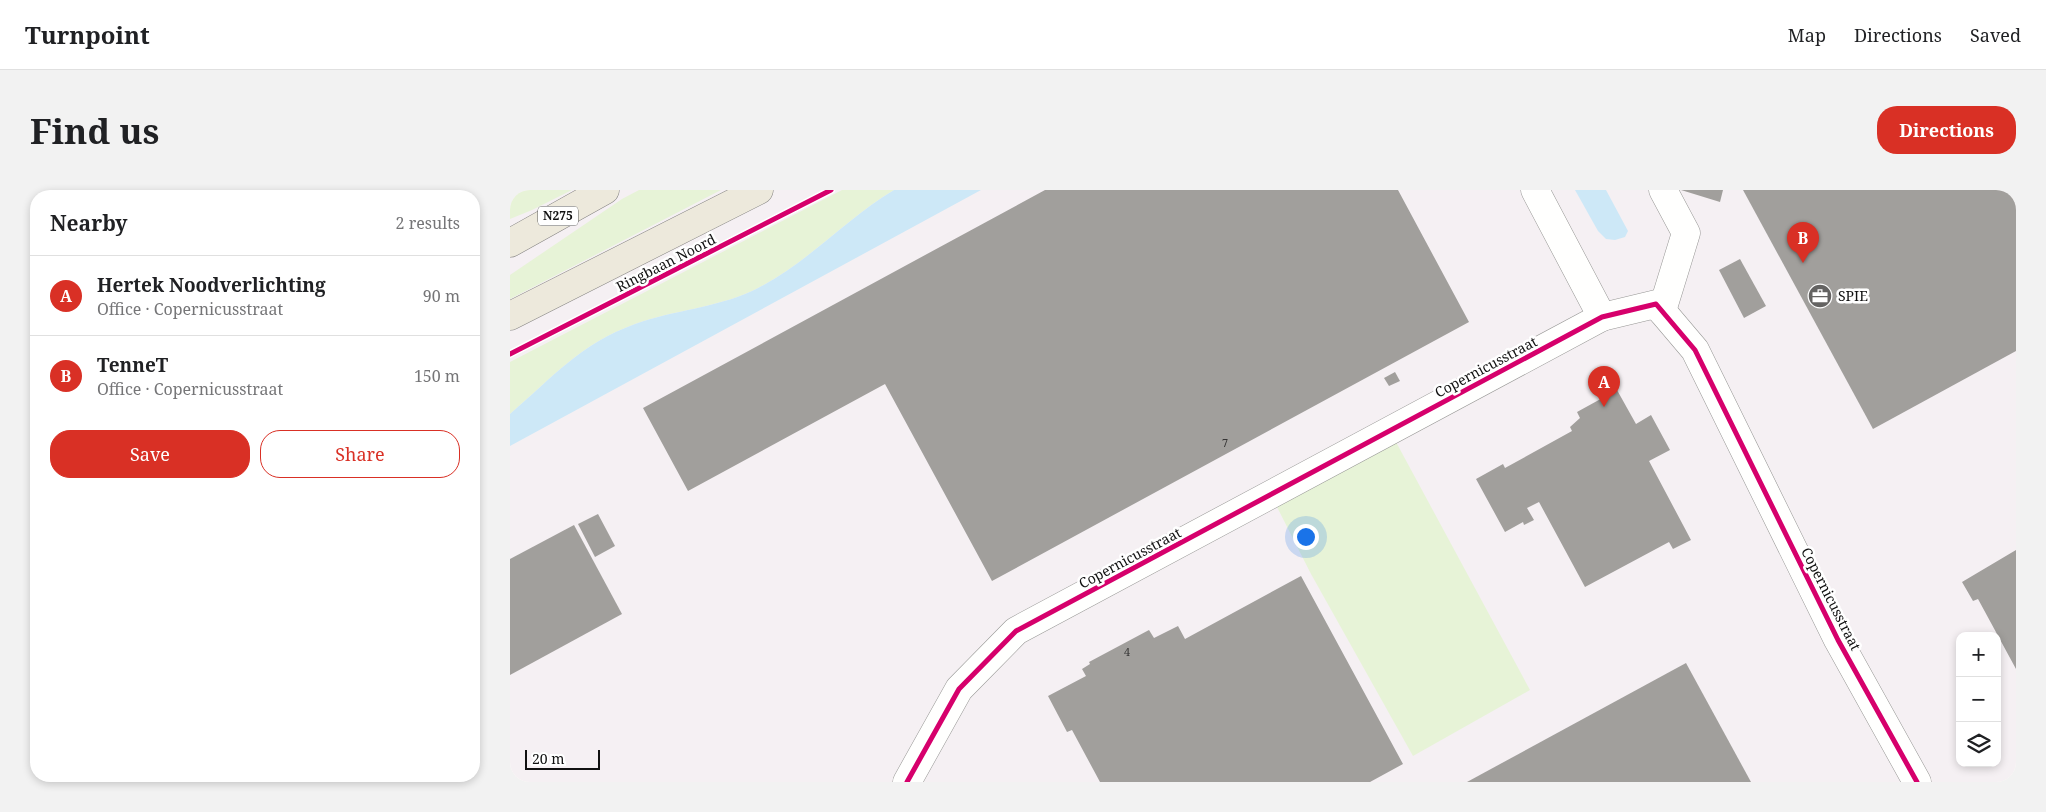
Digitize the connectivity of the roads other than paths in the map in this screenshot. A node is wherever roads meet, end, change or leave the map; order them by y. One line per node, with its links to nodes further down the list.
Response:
1 (606, 190): 5 (main road, N275)
2 (759, 190): 7 (main road, Ringbaan Noord)
3 (1535, 190): 8 (street)
4 (1663, 190): 6 (street)
5 (510, 243)
6 (1662, 311): 8 (street, Copernicusstraat); 10 (street, Copernicusstraat)
7 (510, 316)
8 (1602, 317): 9 (street, Copernicusstraat)
9 (907, 782)
10 (1917, 782)

